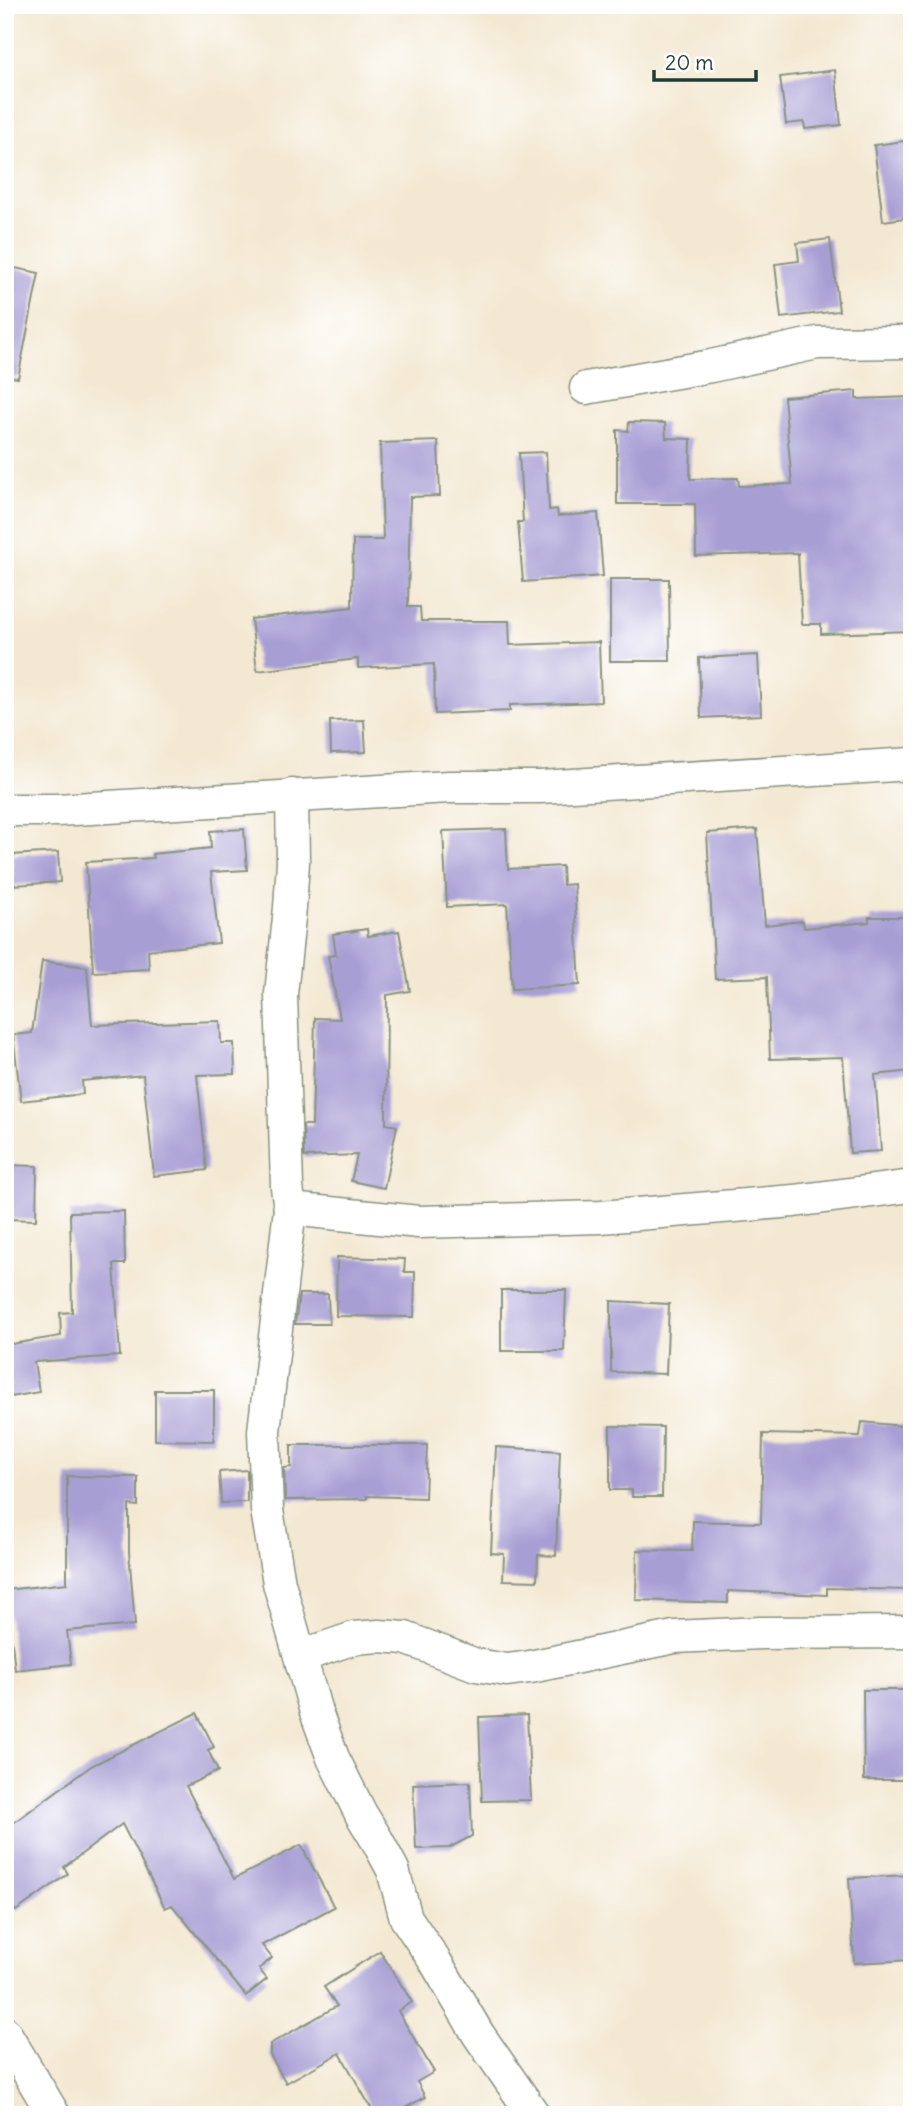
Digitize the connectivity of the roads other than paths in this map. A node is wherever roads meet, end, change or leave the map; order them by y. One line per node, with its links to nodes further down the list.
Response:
1 (912, 342): 2 (street)
2 (586, 388)
3 (912, 764): 4 (street)
4 (292, 795): 5 (street); 7 (street)
5 (5, 810)
6 (912, 1186): 7 (street)
7 (290, 1209): 9 (street)
8 (912, 1632): 9 (street)
9 (302, 1665): 12 (street)
10 (5, 2033): 11 (street)
11 (54, 2115)
12 (534, 2115)

